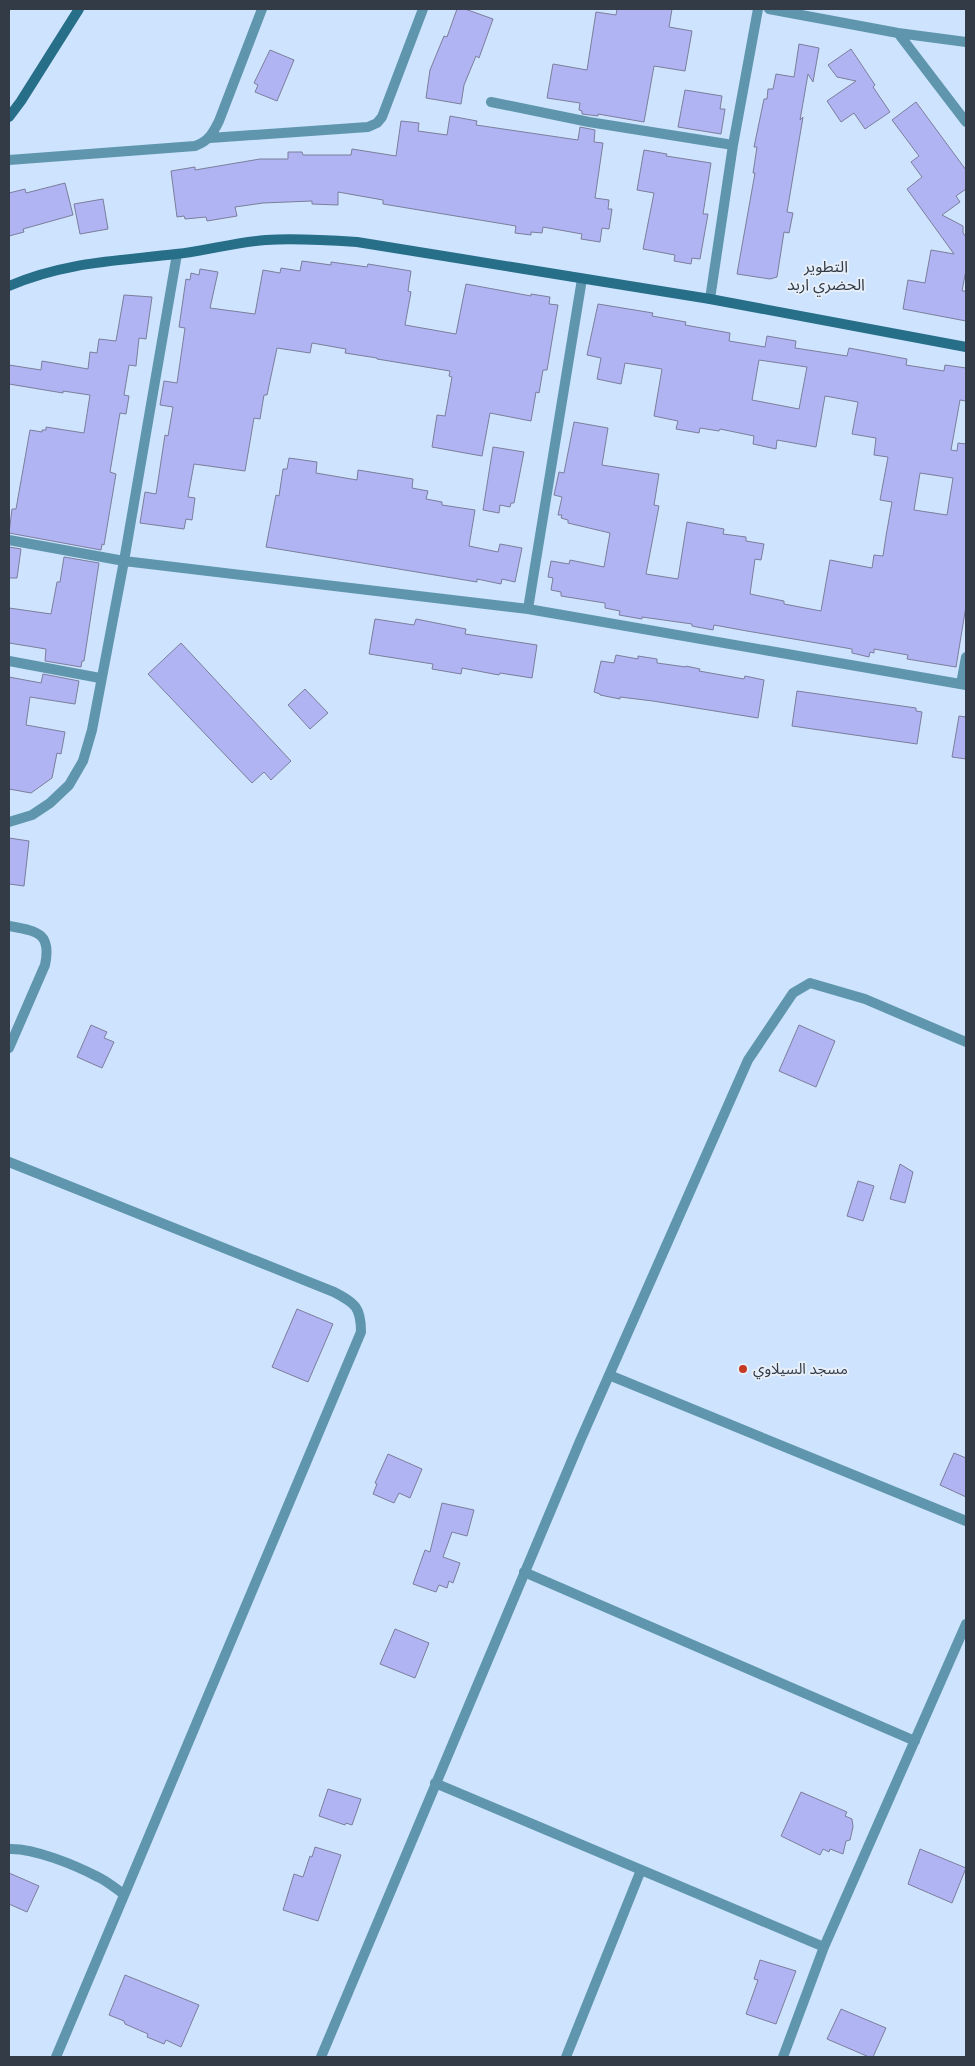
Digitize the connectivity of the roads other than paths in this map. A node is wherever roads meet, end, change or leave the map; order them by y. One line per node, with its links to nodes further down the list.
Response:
1 (79, 9): 9 (street)
2 (262, 9): 11 (street)
3 (423, 9): 11 (street)
4 (758, 9): 12 (street)
5 (769, 9): 6 (street)
6 (898, 33): 7 (street); 10 (street)
7 (966, 42)
8 (491, 102): 12 (street)
9 (9, 117)
10 (966, 122)
11 (210, 138): 13 (street)
12 (733, 145): 17 (street)
13 (9, 160)
14 (178, 254): 15 (street); 16 (street); 20 (street)
15 (582, 279): 17 (street); 21 (street)
16 (9, 286)
17 (710, 299): 18 (street)
18 (966, 347)
19 (9, 540): 20 (street)
20 (124, 560): 21 (street); 24 (street)
21 (528, 609): 25 (street)
22 (966, 657): 25 (street)
23 (9, 661): 24 (street)
24 (100, 678): 26 (street)
25 (964, 685)
26 (9, 822)
27 (9, 926): 29 (street)
28 (966, 1042): 31 (street)
29 (9, 1048)
30 (9, 1162): 39 (street)
31 (609, 1375): 32 (street); 33 (street)
32 (966, 1521)
33 (524, 1572): 35 (street); 36 (street)
34 (966, 1624): 35 (street)
35 (915, 1741): 40 (street)
36 (435, 1783): 38 (street); 42 (street)
37 (9, 1849): 39 (street)
38 (641, 1870): 40 (street); 43 (street)
39 (124, 1894): 41 (street)
40 (824, 1947): 44 (street)
41 (56, 2057)
42 (322, 2057)
43 (566, 2057)
44 (784, 2057)

